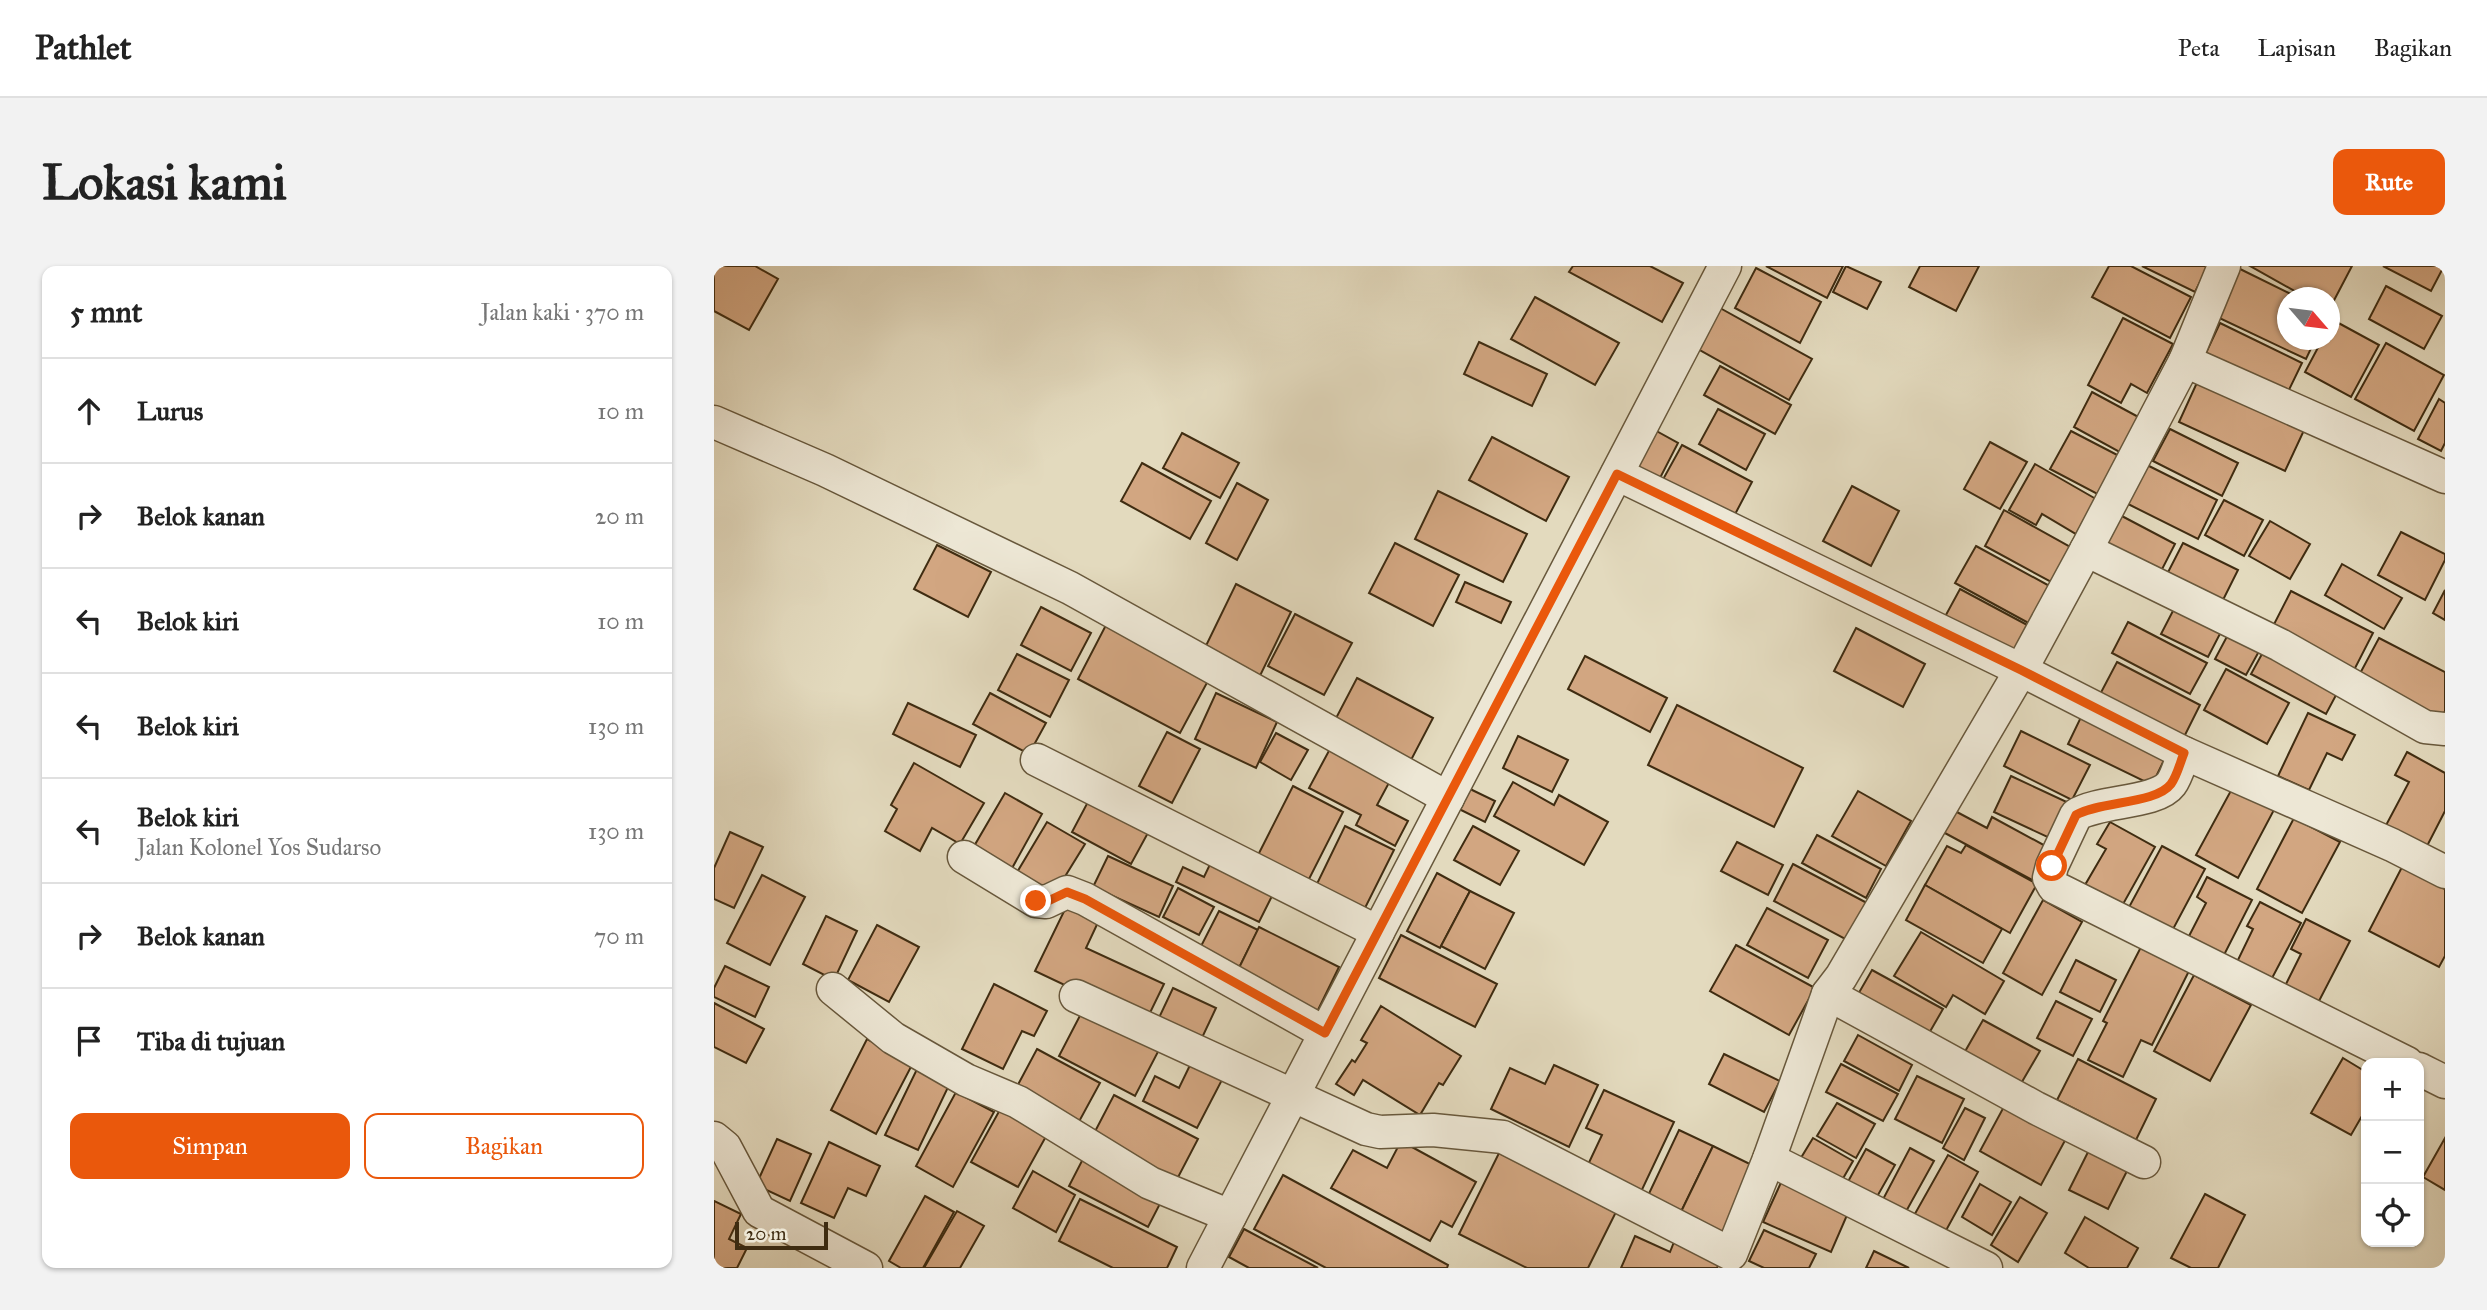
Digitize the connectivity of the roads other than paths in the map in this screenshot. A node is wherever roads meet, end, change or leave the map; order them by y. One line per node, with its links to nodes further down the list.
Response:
1 (1725, 266): 5 (street)
2 (2224, 266): 3 (street)
3 (2185, 361): 6 (street); 7 (street)
4 (714, 422): 12 (street)
5 (1617, 474): 8 (street); 12 (street)
6 (2445, 477)
7 (2086, 550): 8 (street); 9 (street)
8 (2021, 670): 10 (street); 17 (street)
9 (2445, 729)
10 (2184, 753): 14 (street); 20 (street)
11 (1037, 760): 15 (street)
12 (1448, 798): 15 (street)
13 (964, 857): 19 (street)
14 (2445, 872)
15 (1378, 932): 19 (street)
16 (833, 989): 27 (street)
17 (1828, 993): 25 (street); 26 (street)
18 (1076, 996): 23 (street)
19 (1325, 1033): 23 (street)
20 (2396, 1058)
21 (2424, 1072): 22 (street)
22 (2445, 1082)
23 (1293, 1096): 27 (street); 28 (street)
24 (714, 1139): 29 (street)
25 (1769, 1159): 28 (street); 31 (street)
26 (2144, 1162)
27 (1230, 1216): 30 (street)
28 (1729, 1261)
29 (866, 1268)
30 (1203, 1268)
31 (1986, 1268)

